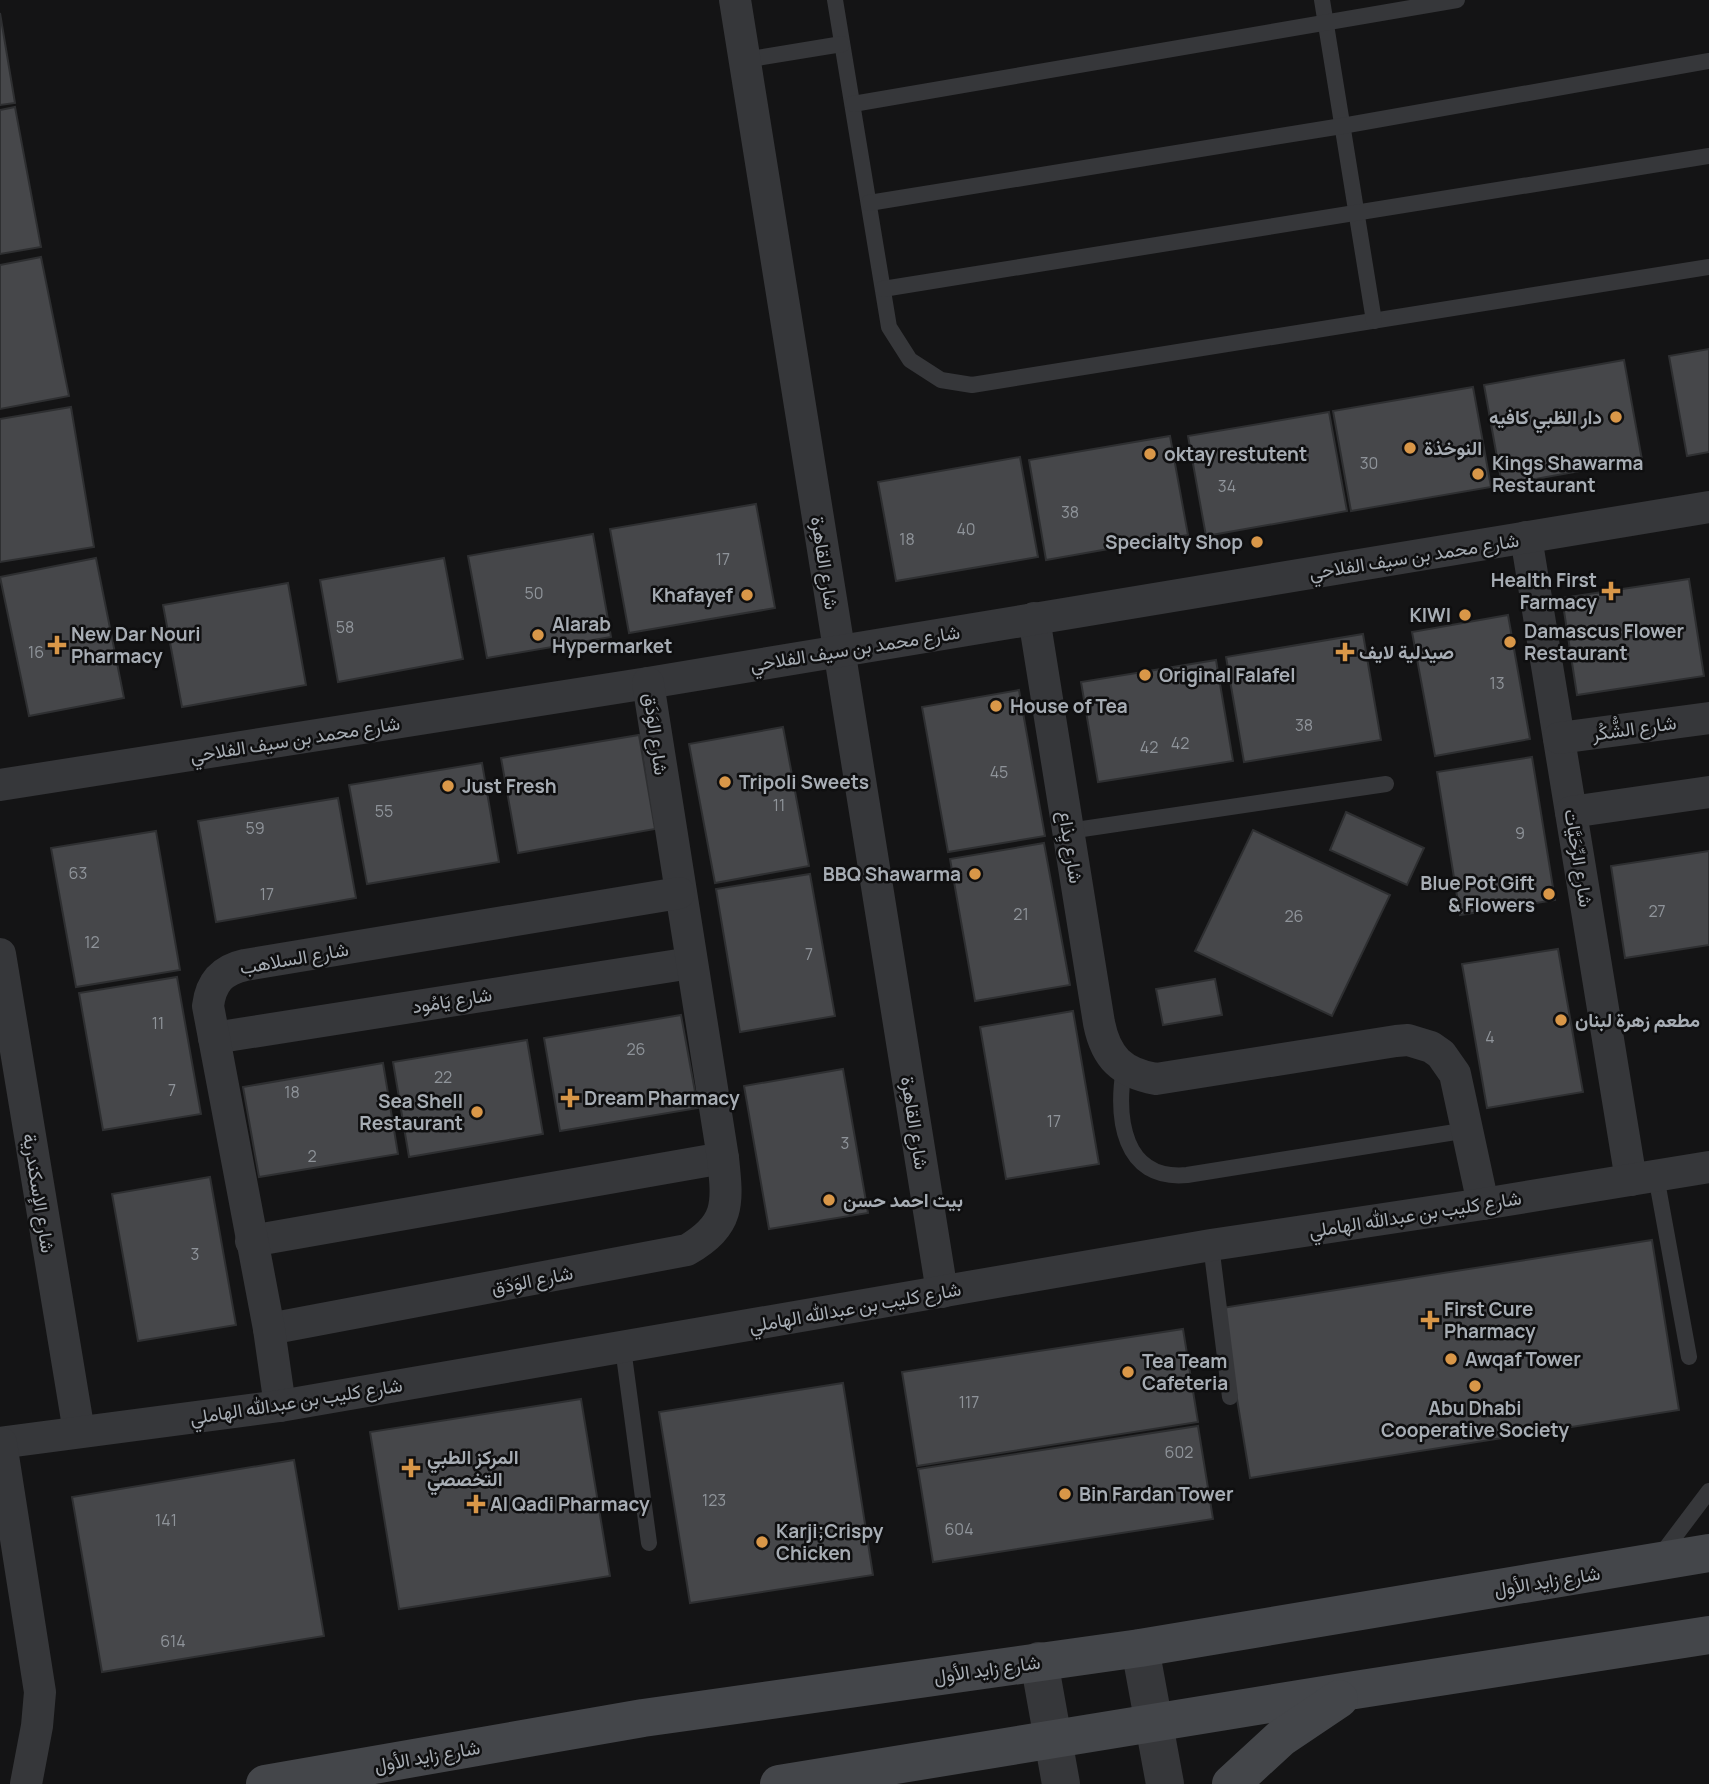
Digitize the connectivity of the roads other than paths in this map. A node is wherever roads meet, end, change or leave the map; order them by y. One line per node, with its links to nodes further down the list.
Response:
1 (735, 0): 7 (street, شارع القاهِرة)
2 (836, 0): 6 (lane)
3 (1322, 0): 5 (lane)
4 (1457, 0): 5 (lane)
5 (1326, 23): 9 (lane); 10 (lane)
6 (842, 44): 7 (lane); 9 (lane)
7 (745, 60): 20 (street, شارع القاهِرة)
8 (1709, 61): 10 (lane)
9 (853, 104): 12 (lane)
10 (1342, 126): 12 (lane); 13 (lane)
11 (1709, 156): 13 (lane)
12 (869, 204): 15 (lane)
13 (1356, 213): 15 (lane); 16 (lane)
14 (1709, 267): 16 (lane)
15 (883, 289): 16 (lane)
16 (1374, 321)
17 (1709, 507): 18 (street, شارع محمد بن سيف الفلاحي)
18 (1526, 537): 19 (street, شارع محمد بن سيف الفلاحي); 23 (street, شارع الرِّحَيَّات)
19 (1034, 618): 20 (street, شارع محمد بن سيف الفلاحي); 28 (street, شارع يِذاع)
20 (839, 650): 21 (street, شارع محمد بن سيف الفلاحي); 42 (street, شارع القاهِرة)
21 (648, 683): 25 (street, شارع محمد بن سيف الفلاحي); 29 (street, شارع الوَدَق)
22 (1709, 718): 23 (street, شارع الشُّكُر)
23 (1559, 738): 27 (street, شارع الرِّحَيَّات)
24 (1386, 784): 28 (lane)
25 (0, 785)
26 (1709, 792): 27 (street)
27 (1571, 812): 38 (street, شارع الرِّحَيَّات)
28 (1069, 831): 34 (street, شارع يِذاع)
29 (680, 893): 31 (street, شارع الوَدَق); 33 (street, شارع السلاهب)
30 (0, 954): 32 (street, شارع الإسكندرية)
31 (691, 963): 33 (street, شارع يَامُود); 37 (street, شارع الوَدَق)
32 (3, 995): 48 (street, شارع الإسكندرية)
33 (212, 1028): 40 (street, شارع السلاهب)
34 (1124, 1068): 35 (street); 35 (lane)
35 (1468, 1130): 39 (street)
36 (1709, 1167): 38 (street, شارع كليب بن عبدالله الهاملي)
37 (724, 1168): 40 (street); 43 (street, شارع الوَدَق)
38 (1644, 1178): 39 (street, شارع كليب بن عبدالله الهاملي); 45 (lane)
39 (1483, 1205): 41 (street, شارع كليب بن عبدالله الهاملي)
40 (251, 1241): 43 (street, شارع السلاهب)
41 (1212, 1245): 42 (street, شارع كليب بن عبدالله الهاملي); 46 (lane)
42 (942, 1292): 44 (street, شارع كليب بن عبدالله الهاملي)
43 (269, 1329): 47 (street, شارع السلاهب)
44 (623, 1348): 47 (street, شارع كليب بن عبدالله الهاملي); 51 (lane)
45 (1689, 1357)
46 (1230, 1397)
47 (280, 1406): 48 (street, شارع كليب بن عبدالله الهاملي)
48 (79, 1432): 49 (street, شارع كليب بن عبدالله الهاملي)
49 (1, 1443): 61 (street, شارع كليب بن عبدالله الهاملي)
50 (1709, 1491): 53 (lane)
51 (649, 1543)
52 (1709, 1553): 53 (main road, شارع زايد الأول)
53 (1656, 1563): 55 (main road, شارع زايد الأول)
54 (1708, 1636): 57 (main road)
55 (1140, 1648): 56 (main road, شارع زايد الأول); 58 (street)
56 (1038, 1661): 59 (street); 62 (main road, شارع زايد الأول)
57 (1355, 1690): 58 (main road); 66 (main road)
58 (1154, 1723): 59 (main road); 65 (street)
59 (1052, 1741): 60 (main road); 64 (street)
60 (834, 1781): 63 (main road)
61 (26, 1784)
62 (265, 1784)
63 (779, 1784)
64 (1061, 1784)
65 (1165, 1784)
66 (1231, 1784)

